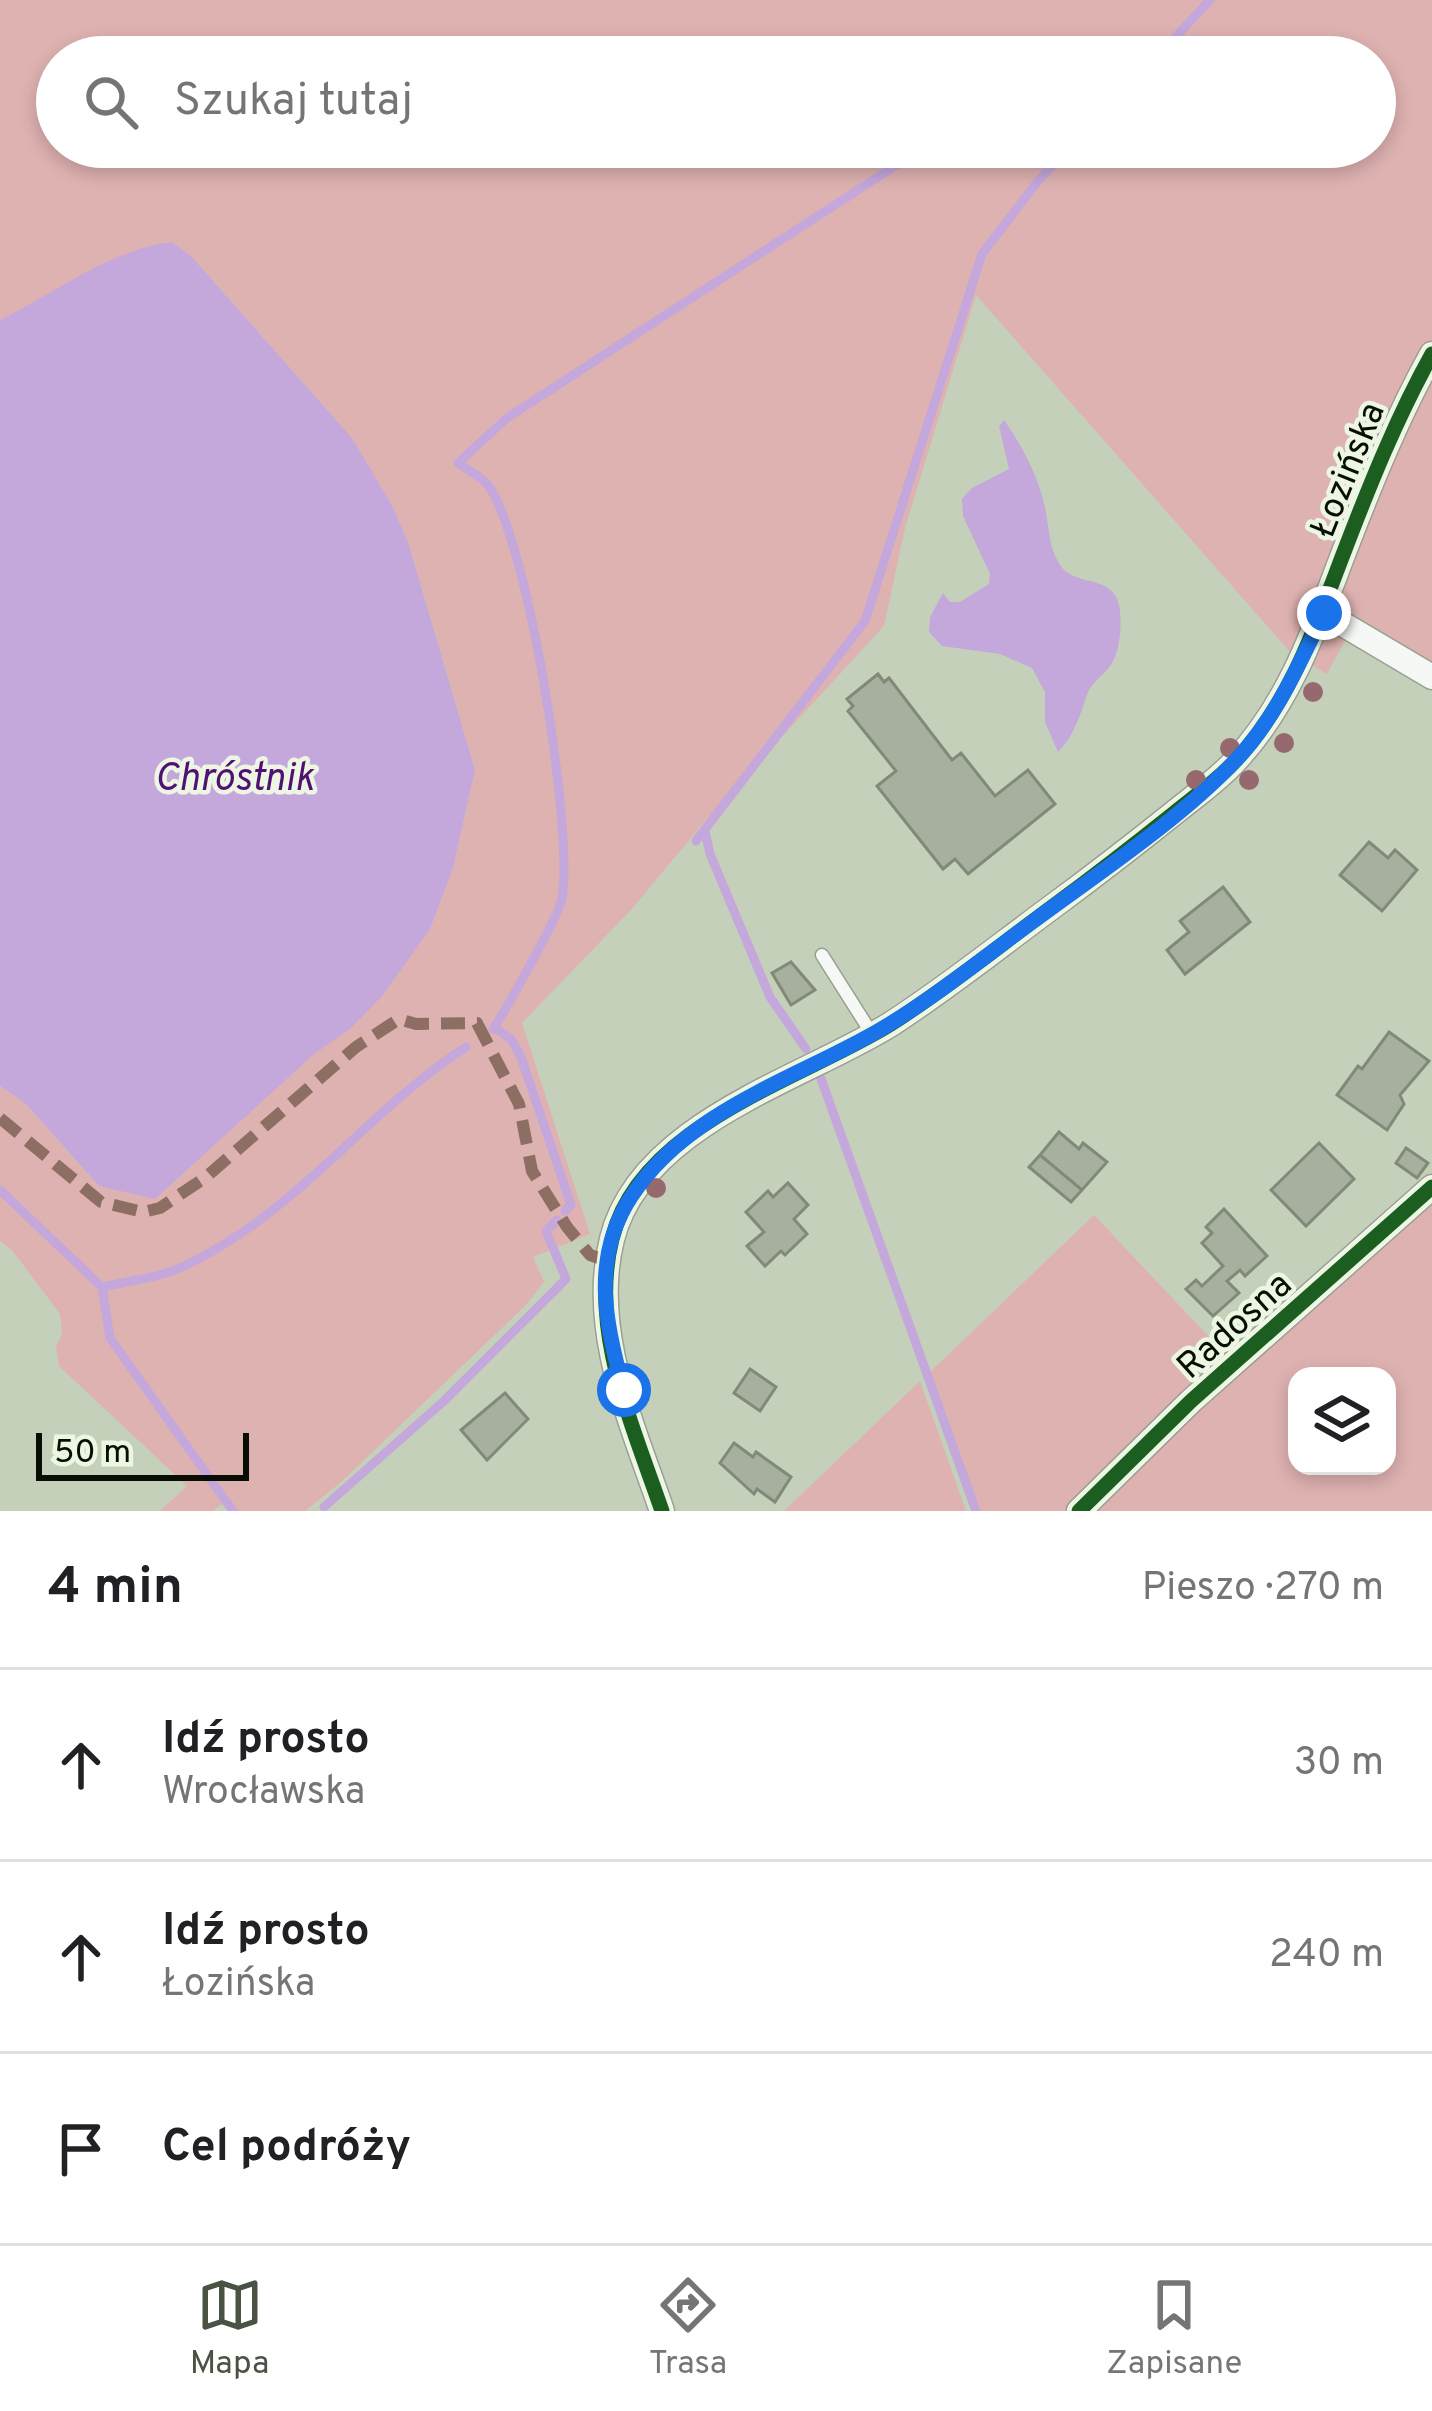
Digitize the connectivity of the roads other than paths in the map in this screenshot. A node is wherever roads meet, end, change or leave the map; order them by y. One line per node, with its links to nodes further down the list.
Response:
1 (1432, 353): 2 (street, Łozińska)
2 (1324, 613): 3 (street); 5 (street, Łozińska)
3 (1432, 677)
4 (822, 955): 5 (lane)
5 (872, 1034): 7 (street, Łozińska)
6 (1432, 1187): 8 (street, Radosna)
7 (662, 1511)
8 (1079, 1511)

